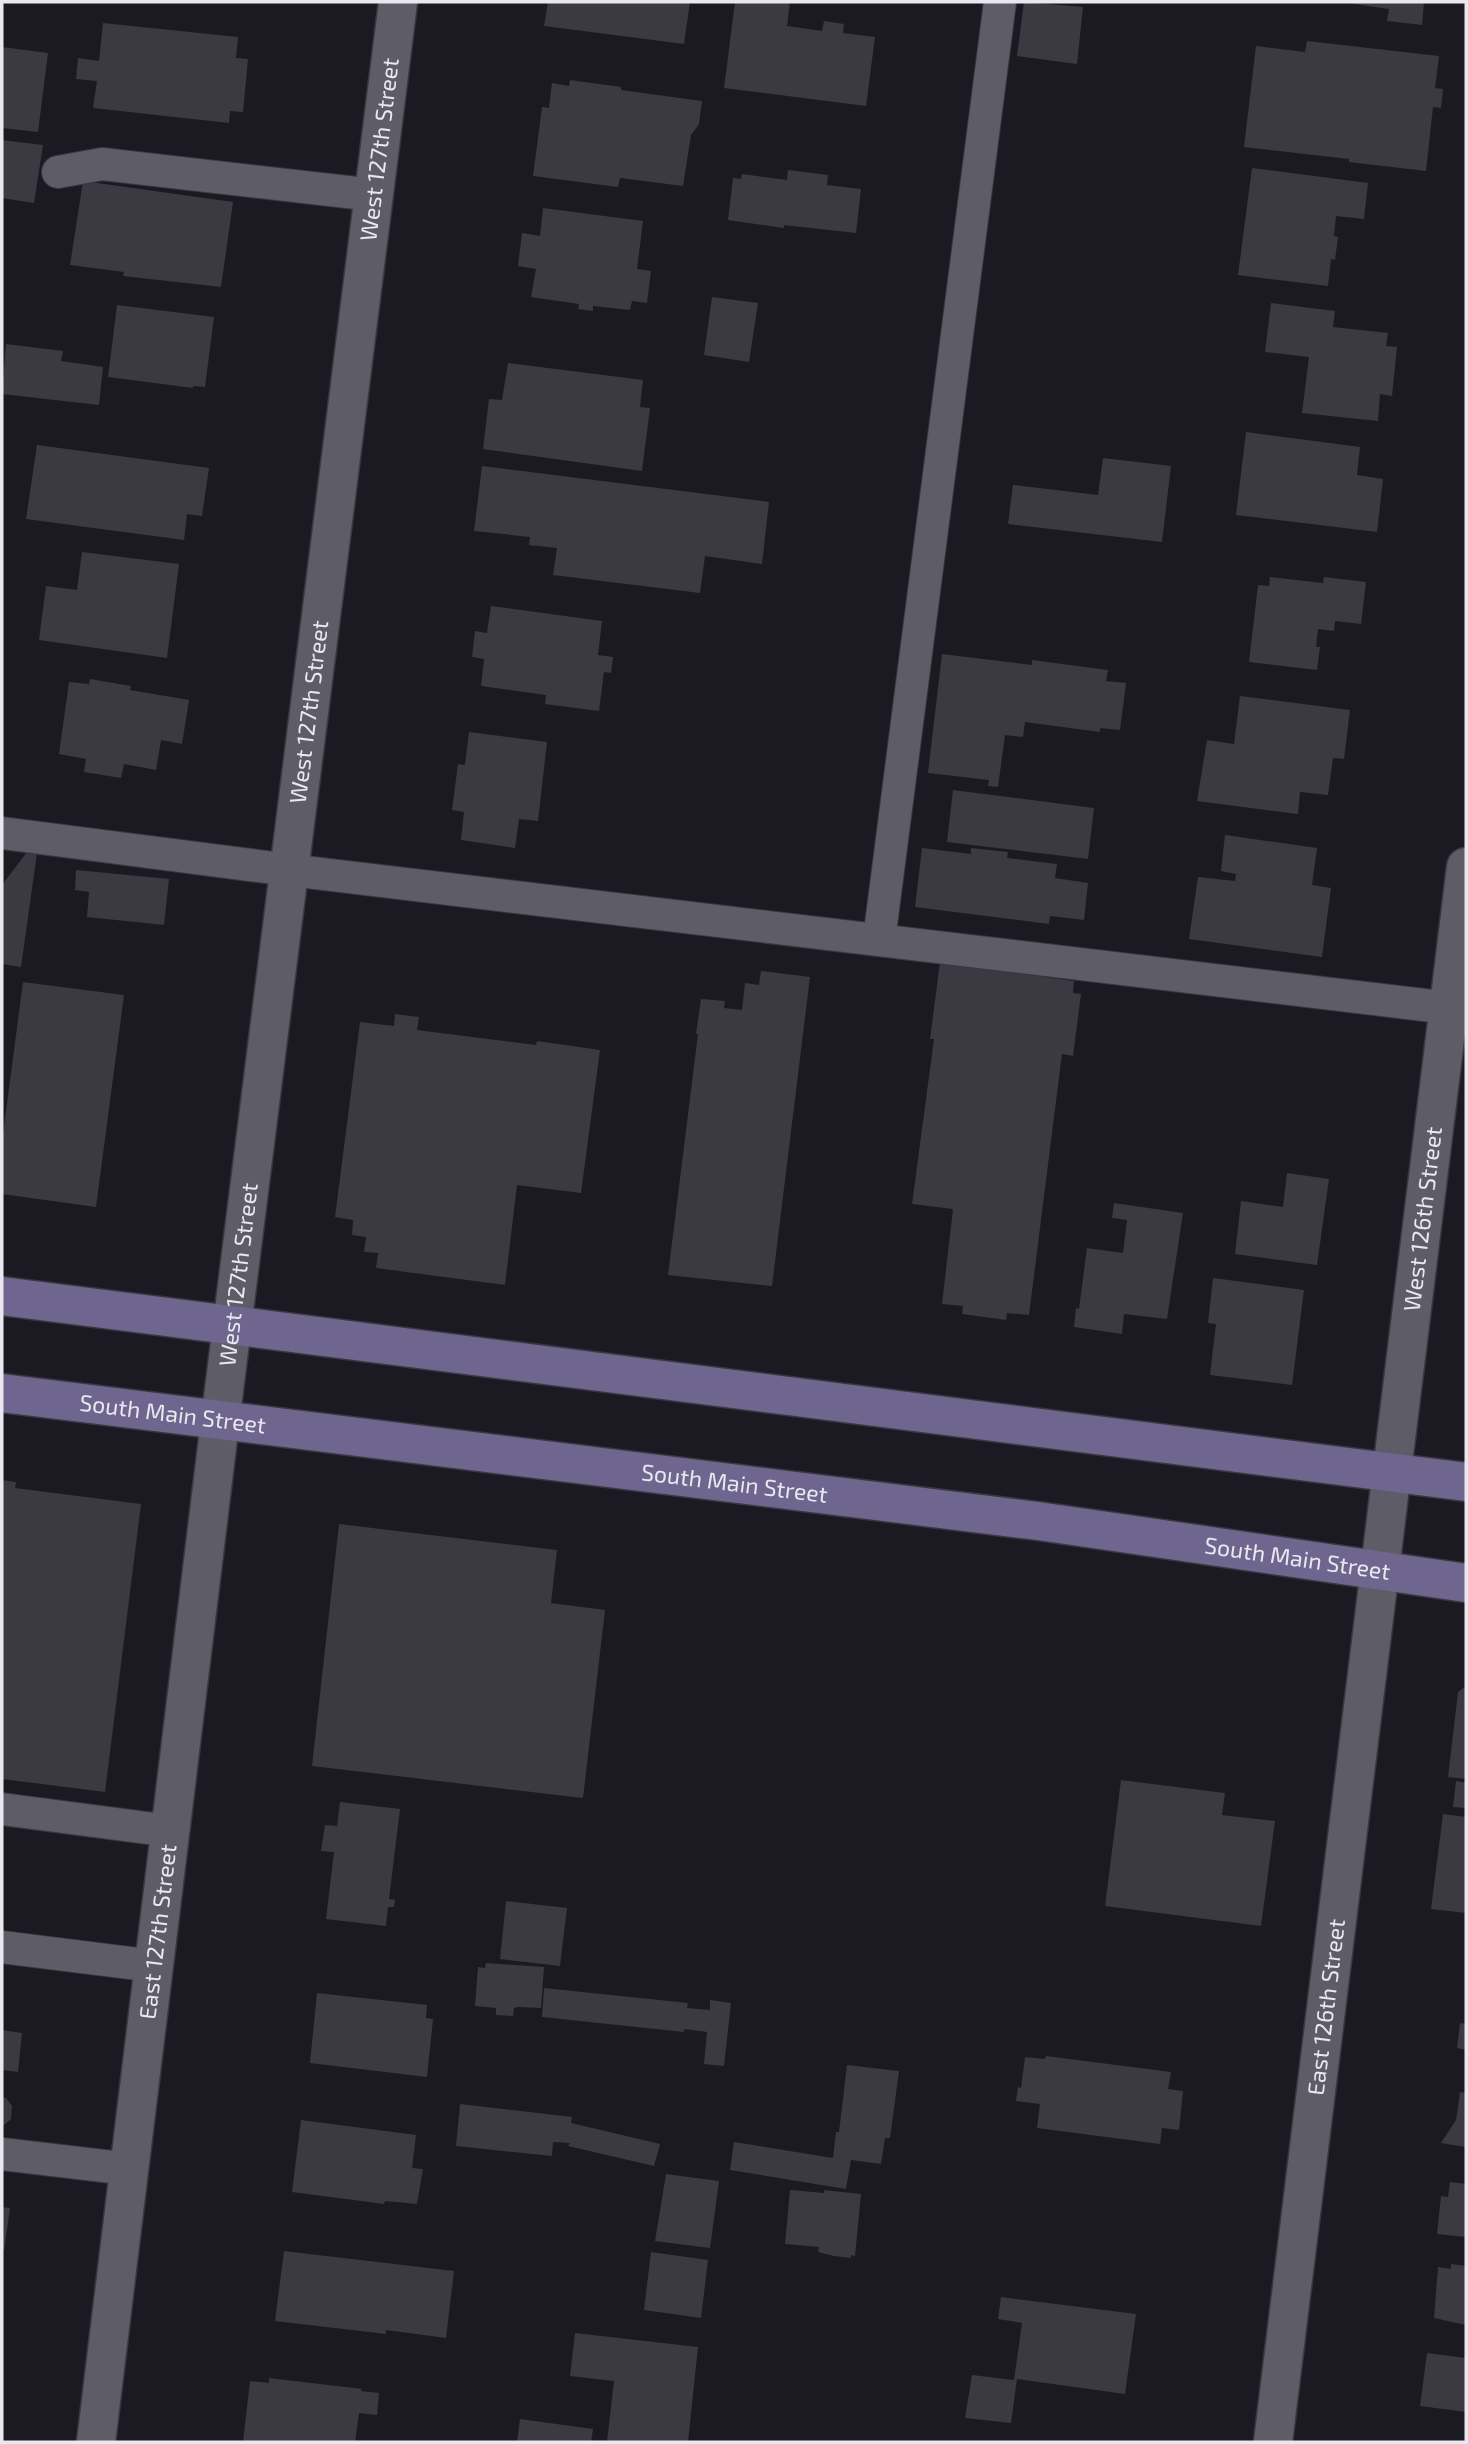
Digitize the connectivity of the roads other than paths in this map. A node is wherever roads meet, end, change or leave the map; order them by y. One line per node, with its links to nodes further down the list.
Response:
1 (398, 2): 4 (street, West 127th Street)
2 (1000, 2): 8 (lane)
3 (58, 172): 4 (lane)
4 (374, 195): 7 (street, West 127th Street)
5 (2, 832): 7 (lane)
6 (1466, 867): 9 (street, West 126th Street)
7 (289, 870): 8 (lane); 11 (street, West 127th Street)
8 (879, 940): 9 (lane)
9 (1458, 1009): 14 (street, West 126th Street)
10 (2, 1296): 11 (main road)
11 (233, 1324): 13 (street, West 127th Street); 14 (main road)
12 (2, 1393): 13 (main road, South Main Street)
13 (220, 1422): 16 (main road, South Main Street); 19 (street, East 127th Street)
14 (1392, 1472): 15 (main road); 16 (street, West 126th Street)
15 (1466, 1482)
16 (1380, 1572): 17 (main road, South Main Street); 25 (street, East 126th Street)
17 (1466, 1583)
18 (2, 1809): 19 (lane)
19 (170, 1831): 21 (street, East 127th Street)
20 (2, 1947): 21 (lane)
21 (155, 1966): 23 (street, East 127th Street)
22 (2, 2154): 23 (lane)
23 (130, 2169): 24 (street, East 127th Street)
24 (96, 2442)
25 (1273, 2442)

